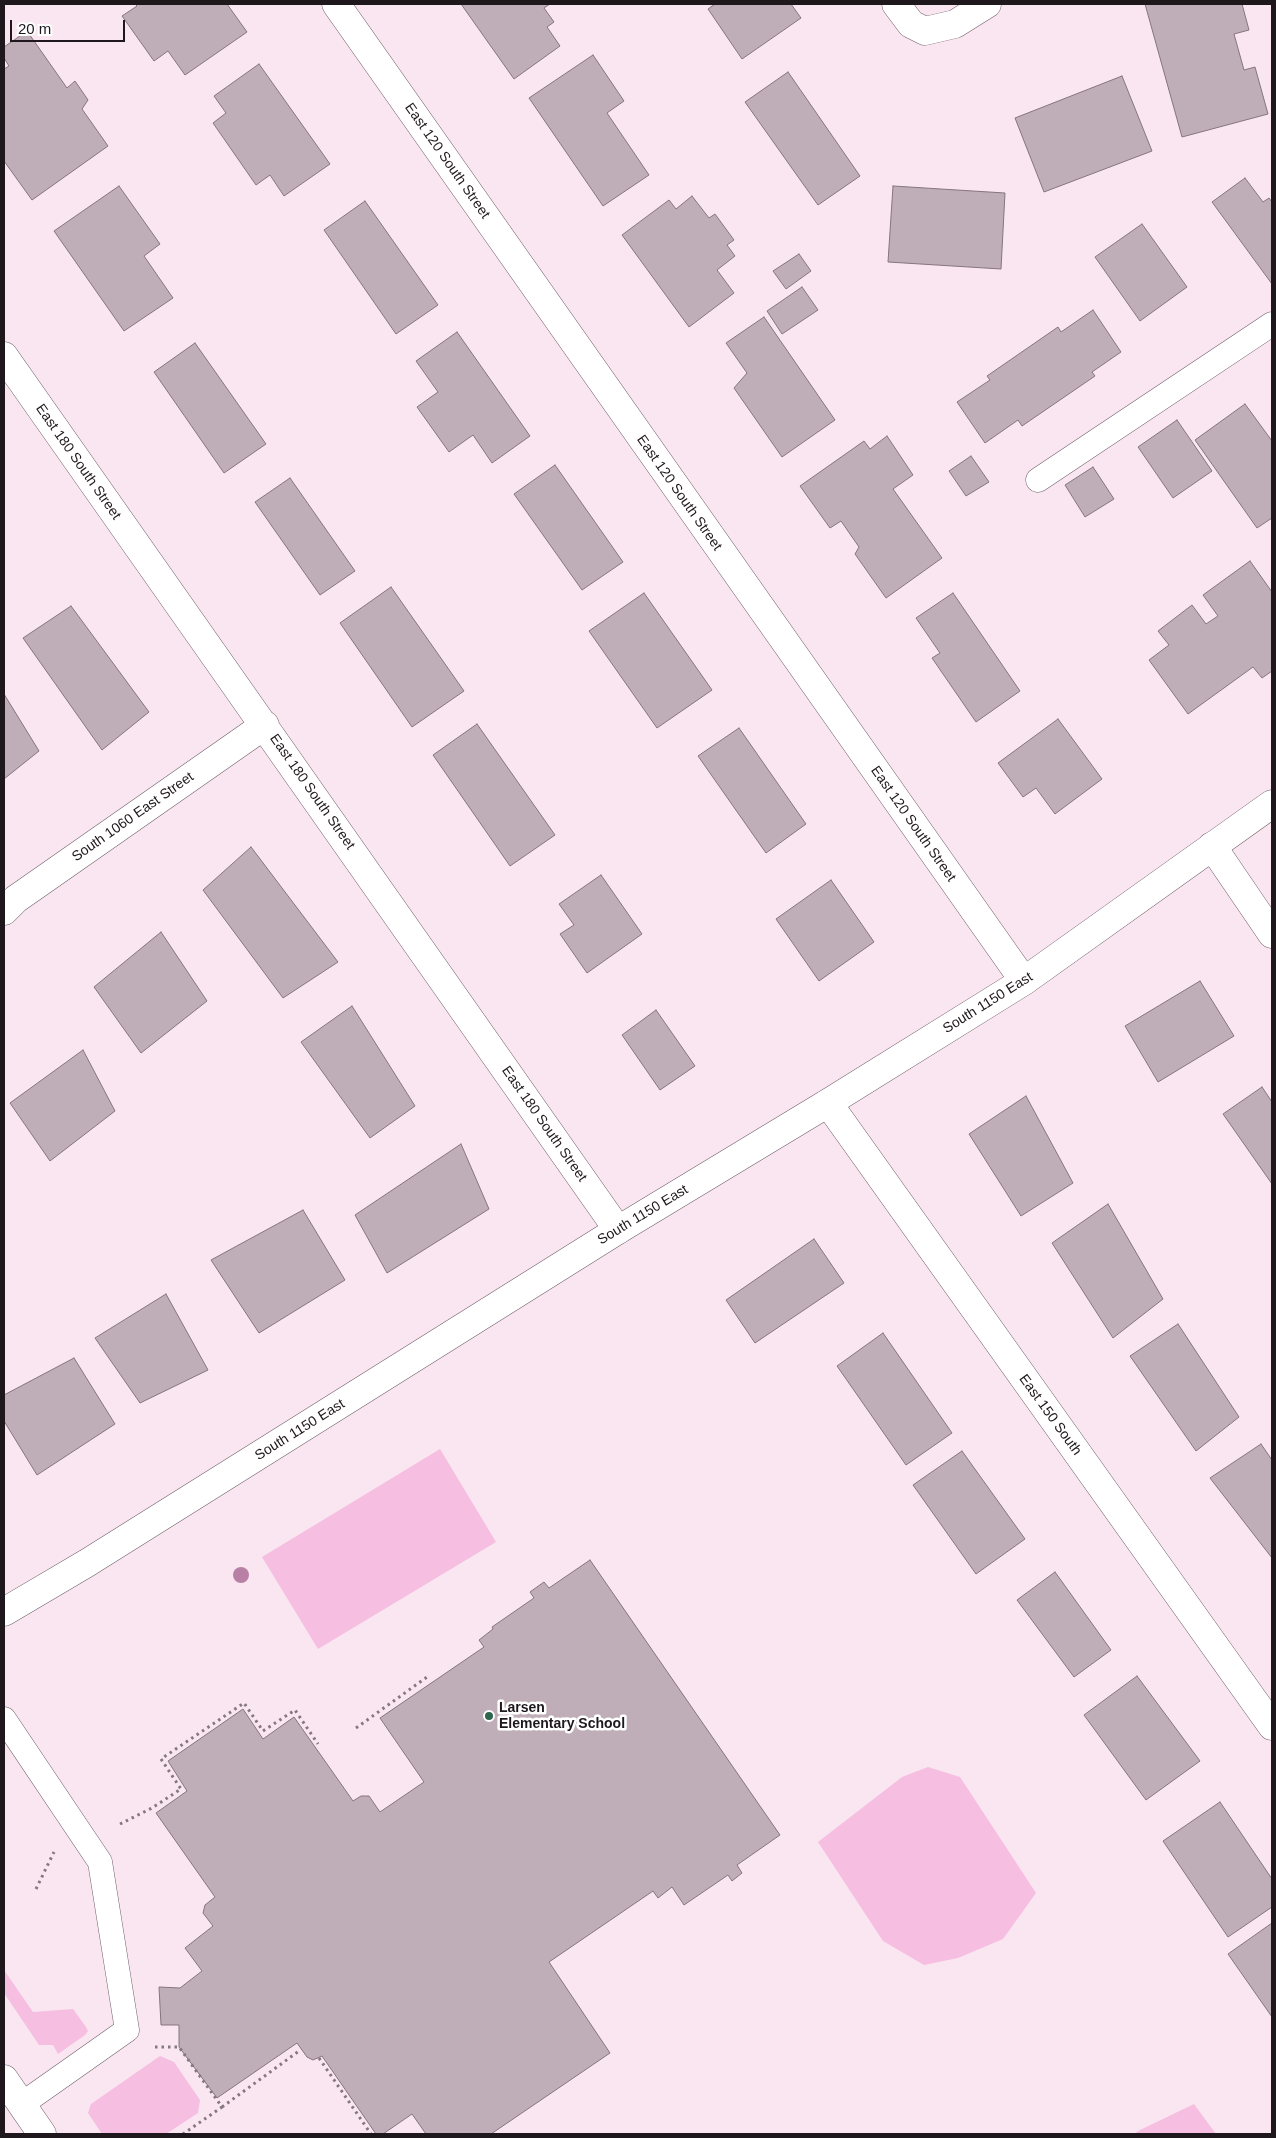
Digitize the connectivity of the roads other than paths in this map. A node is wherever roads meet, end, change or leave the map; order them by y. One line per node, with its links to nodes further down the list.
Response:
1 (336, 4): 12 (street, East 120 South Street)
2 (896, 4): 3 (street)
3 (987, 4)
4 (1272, 324): 6 (lane)
5 (4, 356): 7 (street, East 180 South Street)
6 (1038, 480)
7 (265, 725): 10 (street, South 1060 East Street); 14 (street, East 180 South Street)
8 (1272, 804): 9 (street, South 1150 East)
9 (1212, 846): 11 (street); 12 (street, South 1150 East)
10 (4, 911)
11 (1272, 934)
12 (1024, 981): 13 (street, South 1150 East)
13 (828, 1104): 14 (street, South 1150 East); 17 (street, East 150 South)
14 (618, 1230): 15 (street, South 1150 East)
15 (4, 1612)
16 (4, 1719): 19 (lane)
17 (1272, 1726)
18 (4, 2079): 19 (street)
19 (22, 2104): 20 (street)
20 (42, 2134)

